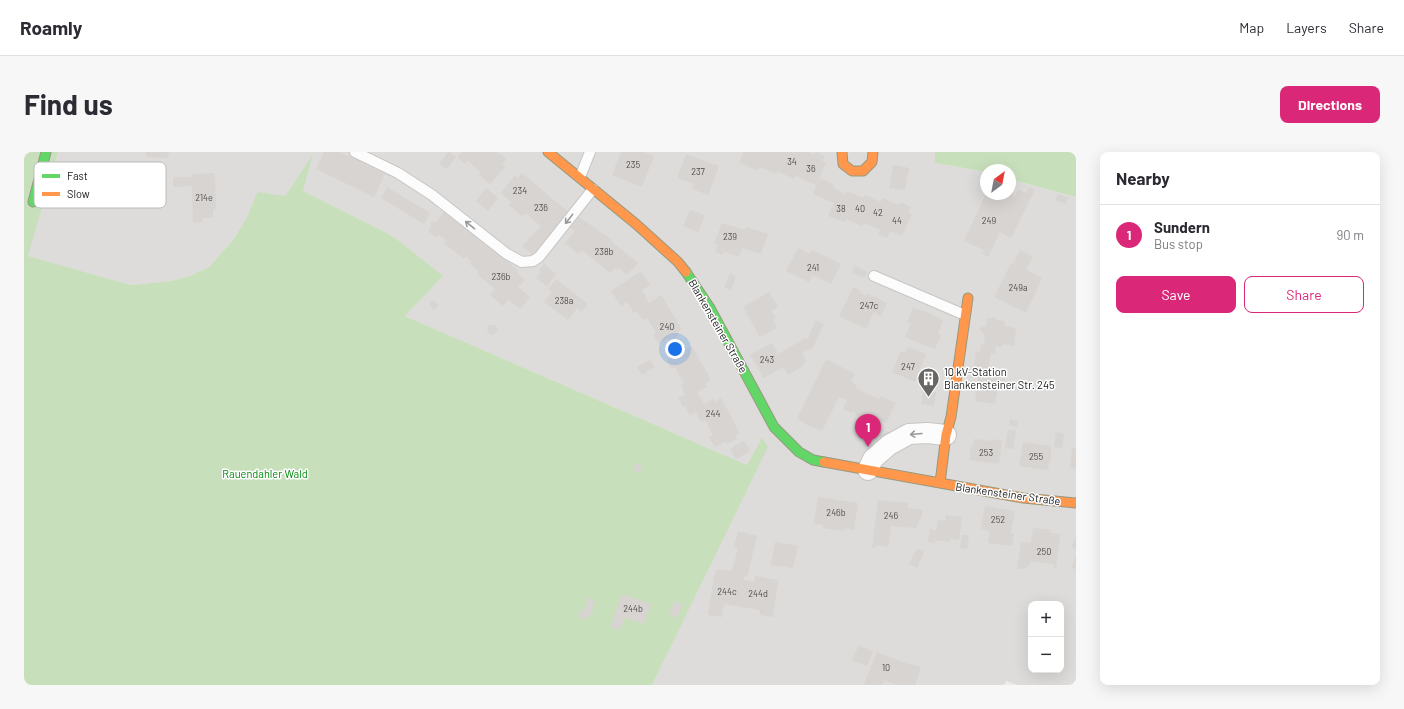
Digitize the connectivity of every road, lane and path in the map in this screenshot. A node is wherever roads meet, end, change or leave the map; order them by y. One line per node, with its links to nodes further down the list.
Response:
1 (355, 152): 7 (lane, one-way to 1)
2 (548, 152): 6 (street, Blankensteiner Straße)
3 (590, 152): 6 (lane)
4 (842, 152): 5 (street)
5 (873, 152)
6 (580, 177): 7 (street, Blankensteiner Straße)
7 (593, 189): 14 (street, Blankensteiner Straße)
8 (34, 196): 9 (street)
9 (33, 202)
10 (874, 276): 12 (lane)
11 (968, 298): 12 (street, Blankensteiner Straße)
12 (966, 315): 13 (street, Blankensteiner Straße)
13 (946, 435): 14 (street, one-way to 14); 15 (street, Blankensteiner Straße)
14 (868, 470): 15 (street, Blankensteiner Straße)
15 (940, 483): 16 (street, Blankensteiner Straße)
16 (1076, 503)

